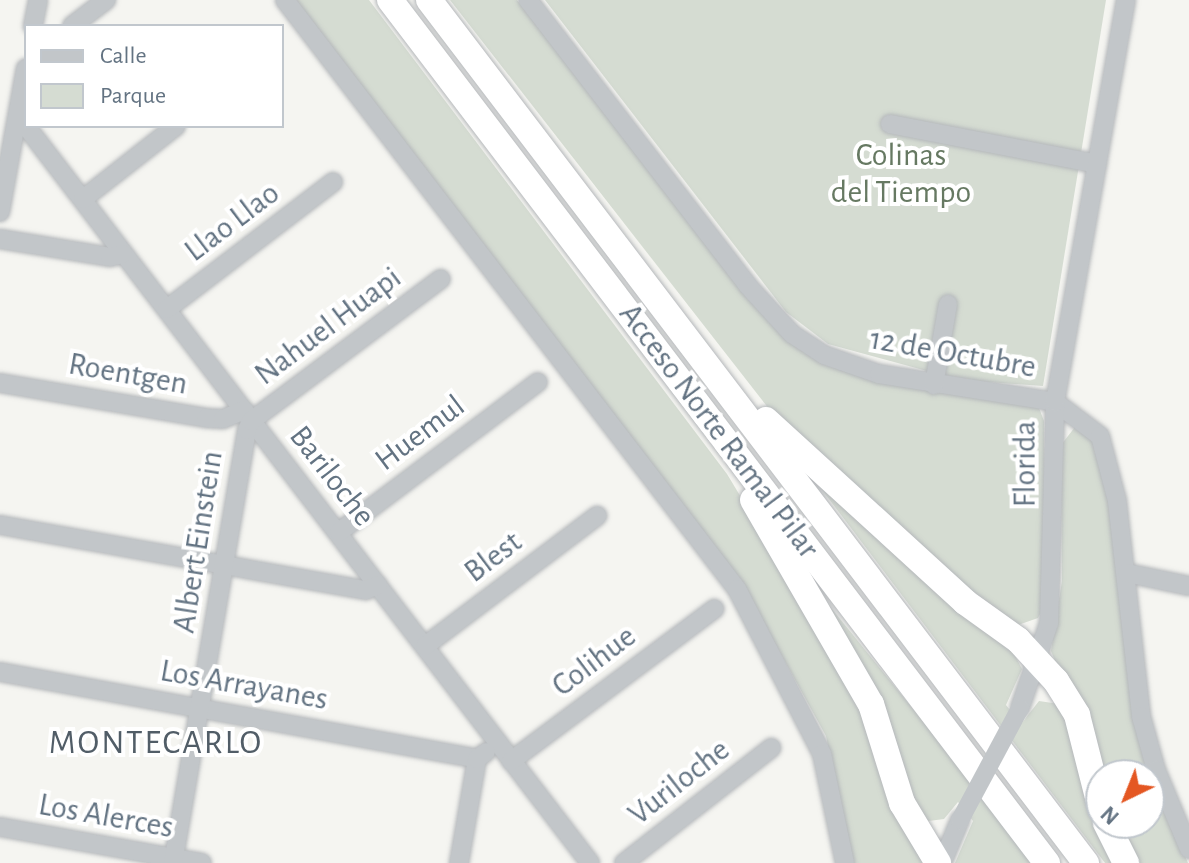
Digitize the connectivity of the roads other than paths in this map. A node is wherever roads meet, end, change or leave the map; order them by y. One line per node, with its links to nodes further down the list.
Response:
1 (38, 0): 8 (street)
2 (106, 0): 9 (street)
3 (285, 0): 57 (street)
4 (390, 0): 29 (highway, Acceso Norte Ramal Pilar)
5 (429, 0): 25 (highway, Acceso Norte Ramal Pilar)
6 (528, 0): 28 (street, 12 de Octubre)
7 (1126, 0): 16 (street, Florida)
8 (33, 24)
9 (75, 24)
10 (24, 92): 12 (street)
11 (0, 96): 12 (street)
12 (22, 117): 19 (street)
13 (890, 124): 16 (street)
14 (30, 128): 18 (street, Bariloche)
15 (173, 128): 18 (street)
16 (1097, 164): 30 (street, Florida)
17 (333, 182): 24 (street, Llao Llao)
18 (83, 199): 21 (street, Bariloche)
19 (0, 212)
20 (0, 239): 21 (street)
21 (123, 254): 24 (street, Bariloche)
22 (441, 279): 31 (street, Nahuel Huapi)
23 (948, 304): 28 (street)
24 (167, 309): 31 (street, Bariloche)
25 (711, 370): 41 (highway); 60 (highway, Acceso Norte Ramal Pilar)
26 (538, 382): 34 (street, Huemul)
27 (0, 383): 31 (street, Roentgen)
28 (934, 385): 30 (street, 12 de Octubre)
29 (687, 391): 58 (highway); 59 (highway, Acceso Norte Ramal Pilar)
30 (1055, 402): 36 (street, 12 de Octubre); 41 (street, Florida)
31 (248, 415): 34 (street, Bariloche); 35 (street, Albert Einstein)
32 (597, 516): 40 (street, Blest)
33 (0, 525): 35 (street)
34 (339, 532): 37 (street, Bariloche)
35 (226, 565): 37 (street); 43 (street, Albert Einstein)
36 (1127, 573): 38 (street); 51 (street, 12 de Octubre)
37 (378, 585): 40 (street, Bariloche)
38 (1189, 586)
39 (714, 609): 48 (street, Colihue)
40 (425, 646): 44 (street, Bariloche)
41 (1039, 662): 47 (highway); 58 (street, Florida, bridge)
42 (0, 672): 43 (street, Los Arrayanes)
43 (200, 707): 46 (street, Los Arrayanes); 52 (street, Albert Einstein)
44 (497, 743): 46 (street); 48 (street, Bariloche)
45 (771, 748): 56 (street, Vuriloche)
46 (477, 759): 54 (street)
47 (1088, 759)
48 (511, 761): 55 (street, Bariloche)
49 (0, 827): 52 (street, Los Alerces)
50 (1114, 839): 61 (highway)
51 (1189, 849)
52 (173, 860): 53 (street, Los Alerces)
53 (202, 863)
54 (459, 863)
55 (590, 863)
56 (624, 863)
57 (845, 863)
58 (940, 863)
59 (1047, 863)
60 (1086, 863)
61 (1126, 863)

